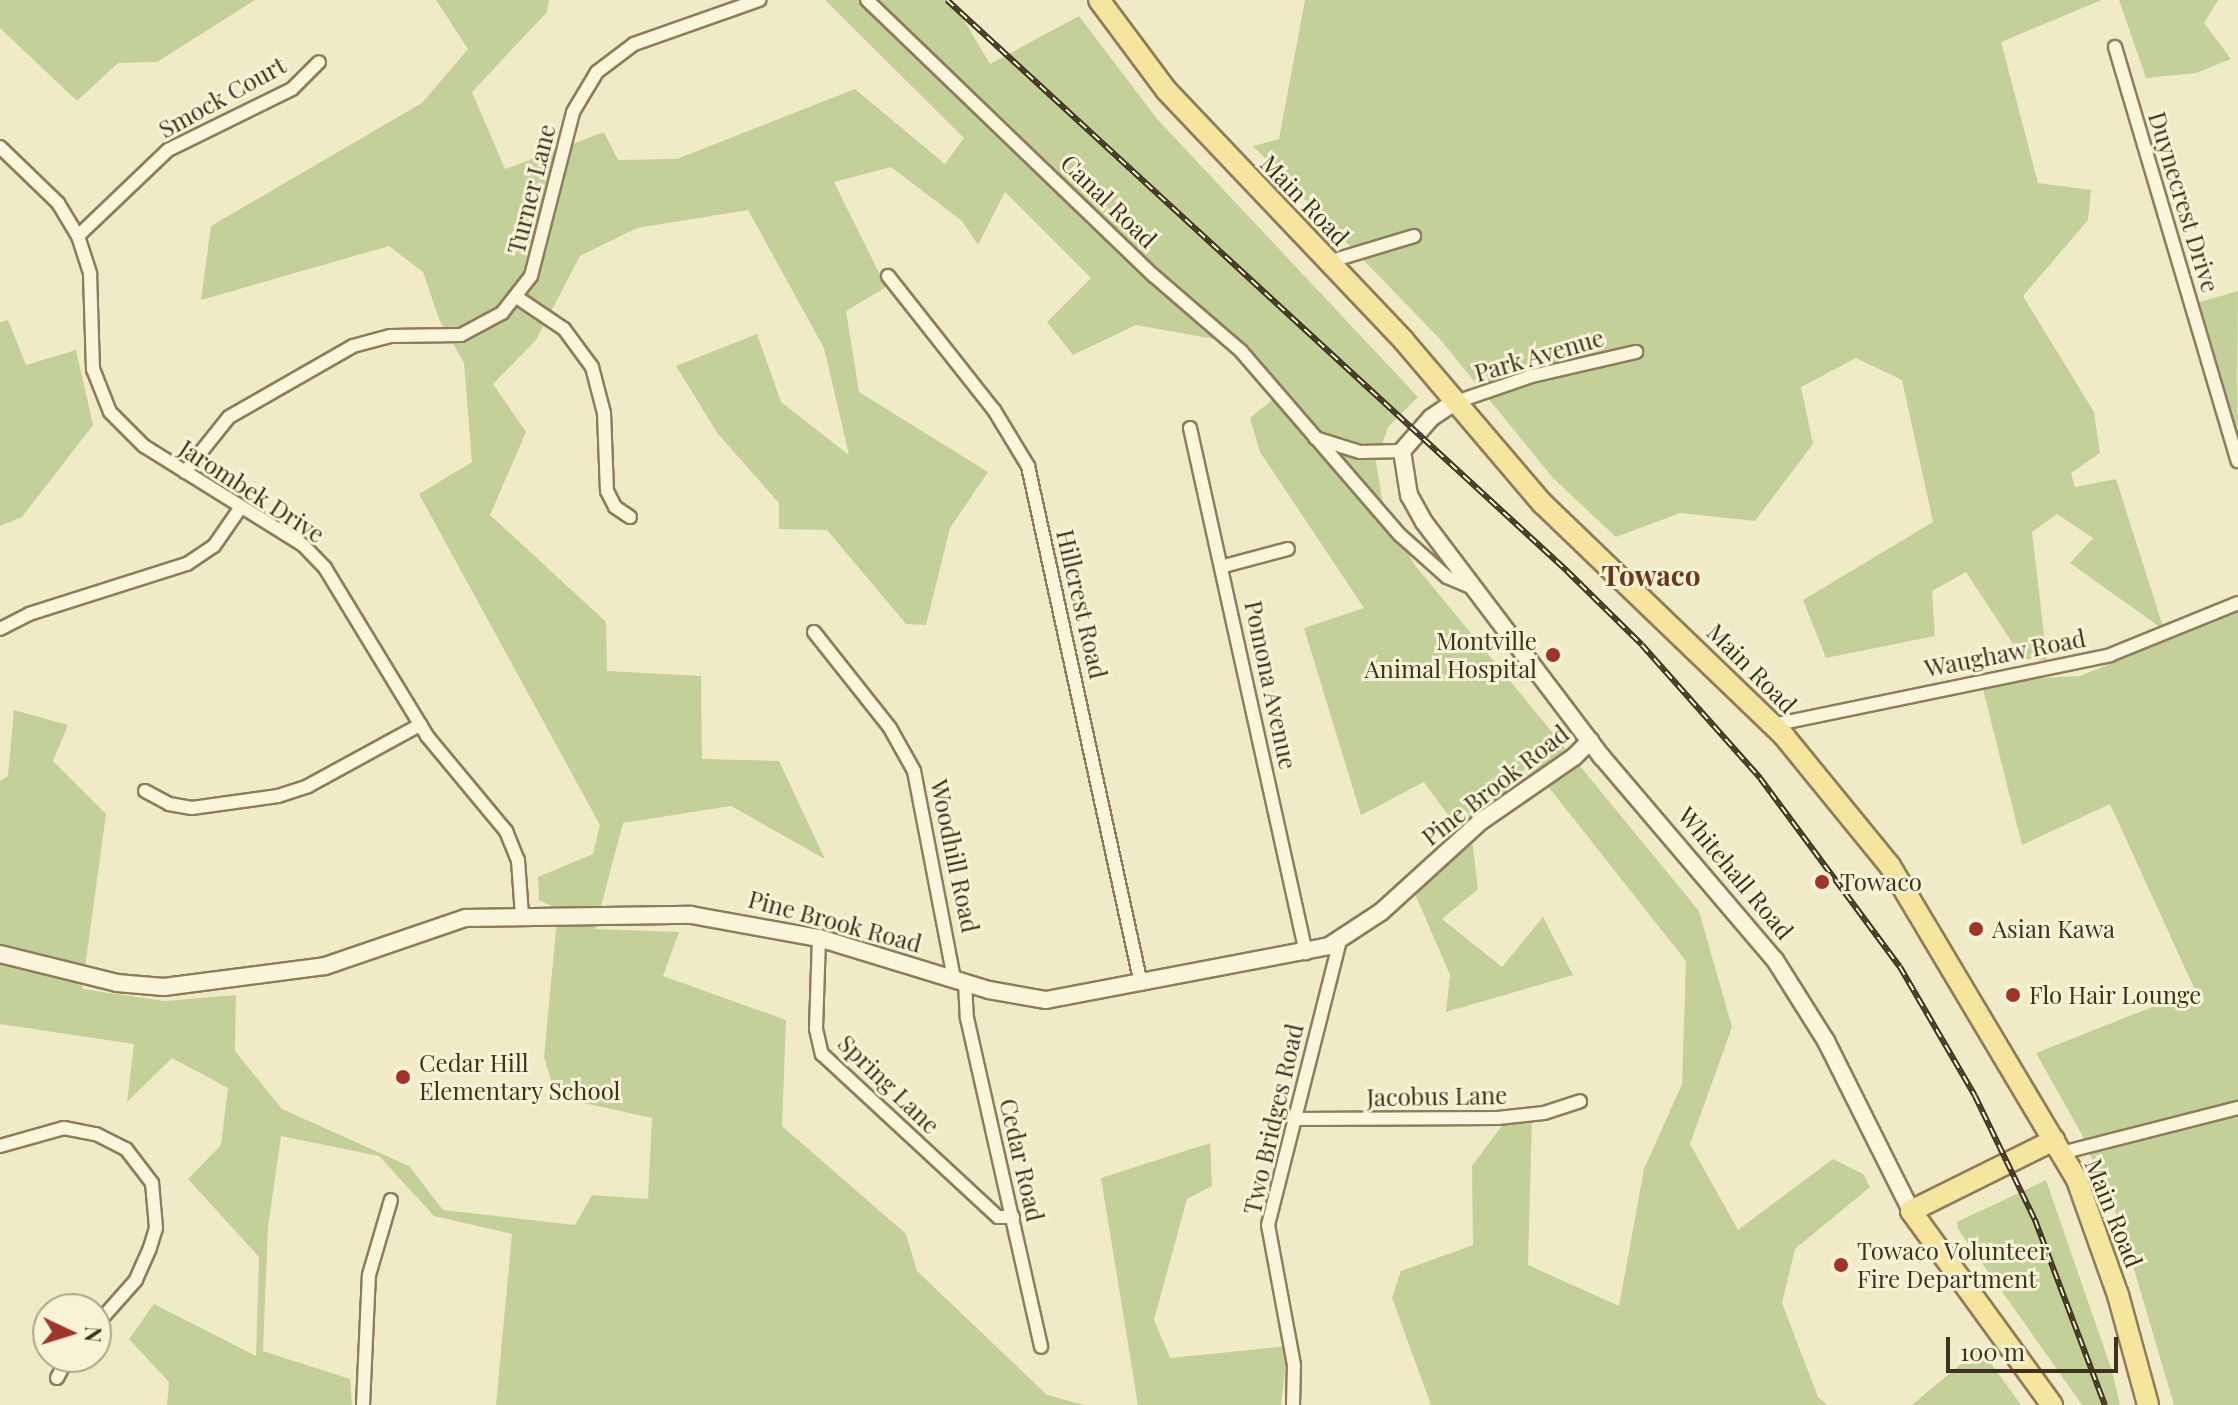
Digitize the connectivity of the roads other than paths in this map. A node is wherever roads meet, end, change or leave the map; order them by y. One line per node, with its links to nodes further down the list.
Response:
1 (759, 0): 11 (street, Turner Lane)
2 (867, 0): 15 (street, Canal Road)
3 (1099, 0): 9 (main road, Main Road)
4 (2115, 47): 17 (street, Duynecrest Drive)
5 (319, 62): 7 (street, Smock Court)
6 (0, 147): 7 (street, Jarombek Drive)
7 (78, 236): 18 (street, Jarombek Drive)
8 (1414, 236): 9 (street)
9 (1328, 262): 13 (main road, Main Road)
10 (888, 276): 37 (street, Hillcrest Road)
11 (518, 298): 18 (street, Turner Lane); 20 (street)
12 (1636, 352): 13 (street, Park Avenue)
13 (1453, 403): 16 (street); 28 (main road, Main Road)
14 (1190, 428): 22 (street, Pomona Avenue)
15 (1315, 438): 16 (street); 23 (street, Canal Road)
16 (1402, 451): 23 (street, Whitehall Road)
17 (2238, 461)
18 (185, 472): 19 (street, Jarombek Drive)
19 (241, 507): 25 (street); 27 (street, Jarombek Drive)
20 (630, 517)
21 (1288, 549): 22 (street)
22 (1224, 566): 34 (street, Pomona Avenue)
23 (1470, 587): 29 (street, Whitehall Road)
24 (2238, 603): 28 (street, Waughaw Road)
25 (0, 629)
26 (814, 632): 36 (street, Woodhill Road)
27 (420, 725): 30 (street); 31 (street, Jarombek Drive)
28 (1773, 725): 42 (main road, Main Road)
29 (1590, 741): 33 (street, Pine Brook Road); 44 (street, Whitehall Road)
30 (145, 791)
31 (522, 916): 32 (street, Pine Brook Road); 35 (street, Pine Brook Road)
32 (819, 938): 36 (street, Pine Brook Road); 45 (street, Spring Lane)
33 (1340, 940): 34 (street, Pine Brook Road); 40 (street, Two Bridges Road)
34 (1306, 953): 37 (street, Pine Brook Road)
35 (0, 954)
36 (960, 980): 37 (street, Pine Brook Road); 45 (street, Cedar Road)
37 (1141, 984)
38 (1580, 1101): 40 (street, Jacobus Lane)
39 (2238, 1108): 42 (street)
40 (1293, 1119): 51 (street, Two Bridges Road)
41 (0, 1146): 46 (street)
42 (2058, 1146): 44 (main road); 53 (main road, Main Road)
43 (391, 1200): 50 (street)
44 (1911, 1211): 52 (main road, Whitehall Road)
45 (1013, 1217): 47 (street, Cedar Road)
46 (112, 1307)
47 (1041, 1347)
48 (60, 1373): 49 (street)
49 (57, 1378)
50 (363, 1405)
51 (1293, 1405)
52 (2052, 1405)
53 (2148, 1405)

